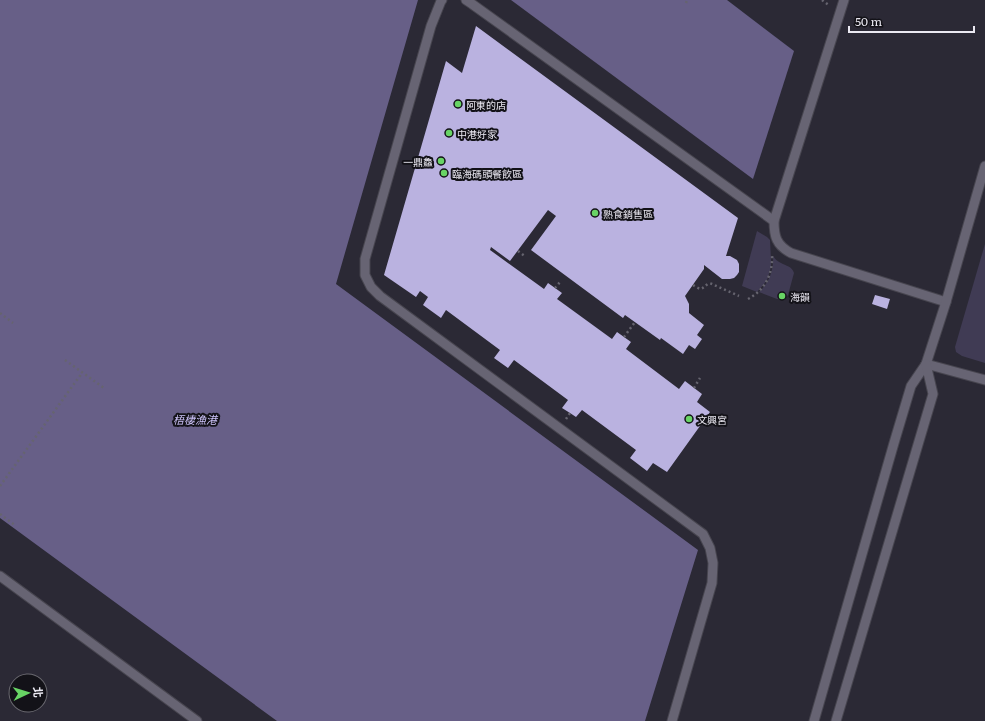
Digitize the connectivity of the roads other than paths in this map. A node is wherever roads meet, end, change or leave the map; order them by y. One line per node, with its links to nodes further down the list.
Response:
1 (442, 0): 11 (lane)
2 (466, 0): 5 (lane)
3 (844, 0): 5 (lane)
4 (985, 166): 6 (lane)
5 (774, 221): 6 (lane)
6 (946, 302): 7 (lane)
7 (926, 364): 8 (lane); 12 (lane); 13 (lane)
8 (985, 380)
9 (0, 576): 10 (lane)
10 (197, 721)
11 (672, 721)
12 (814, 721)
13 (836, 721)

